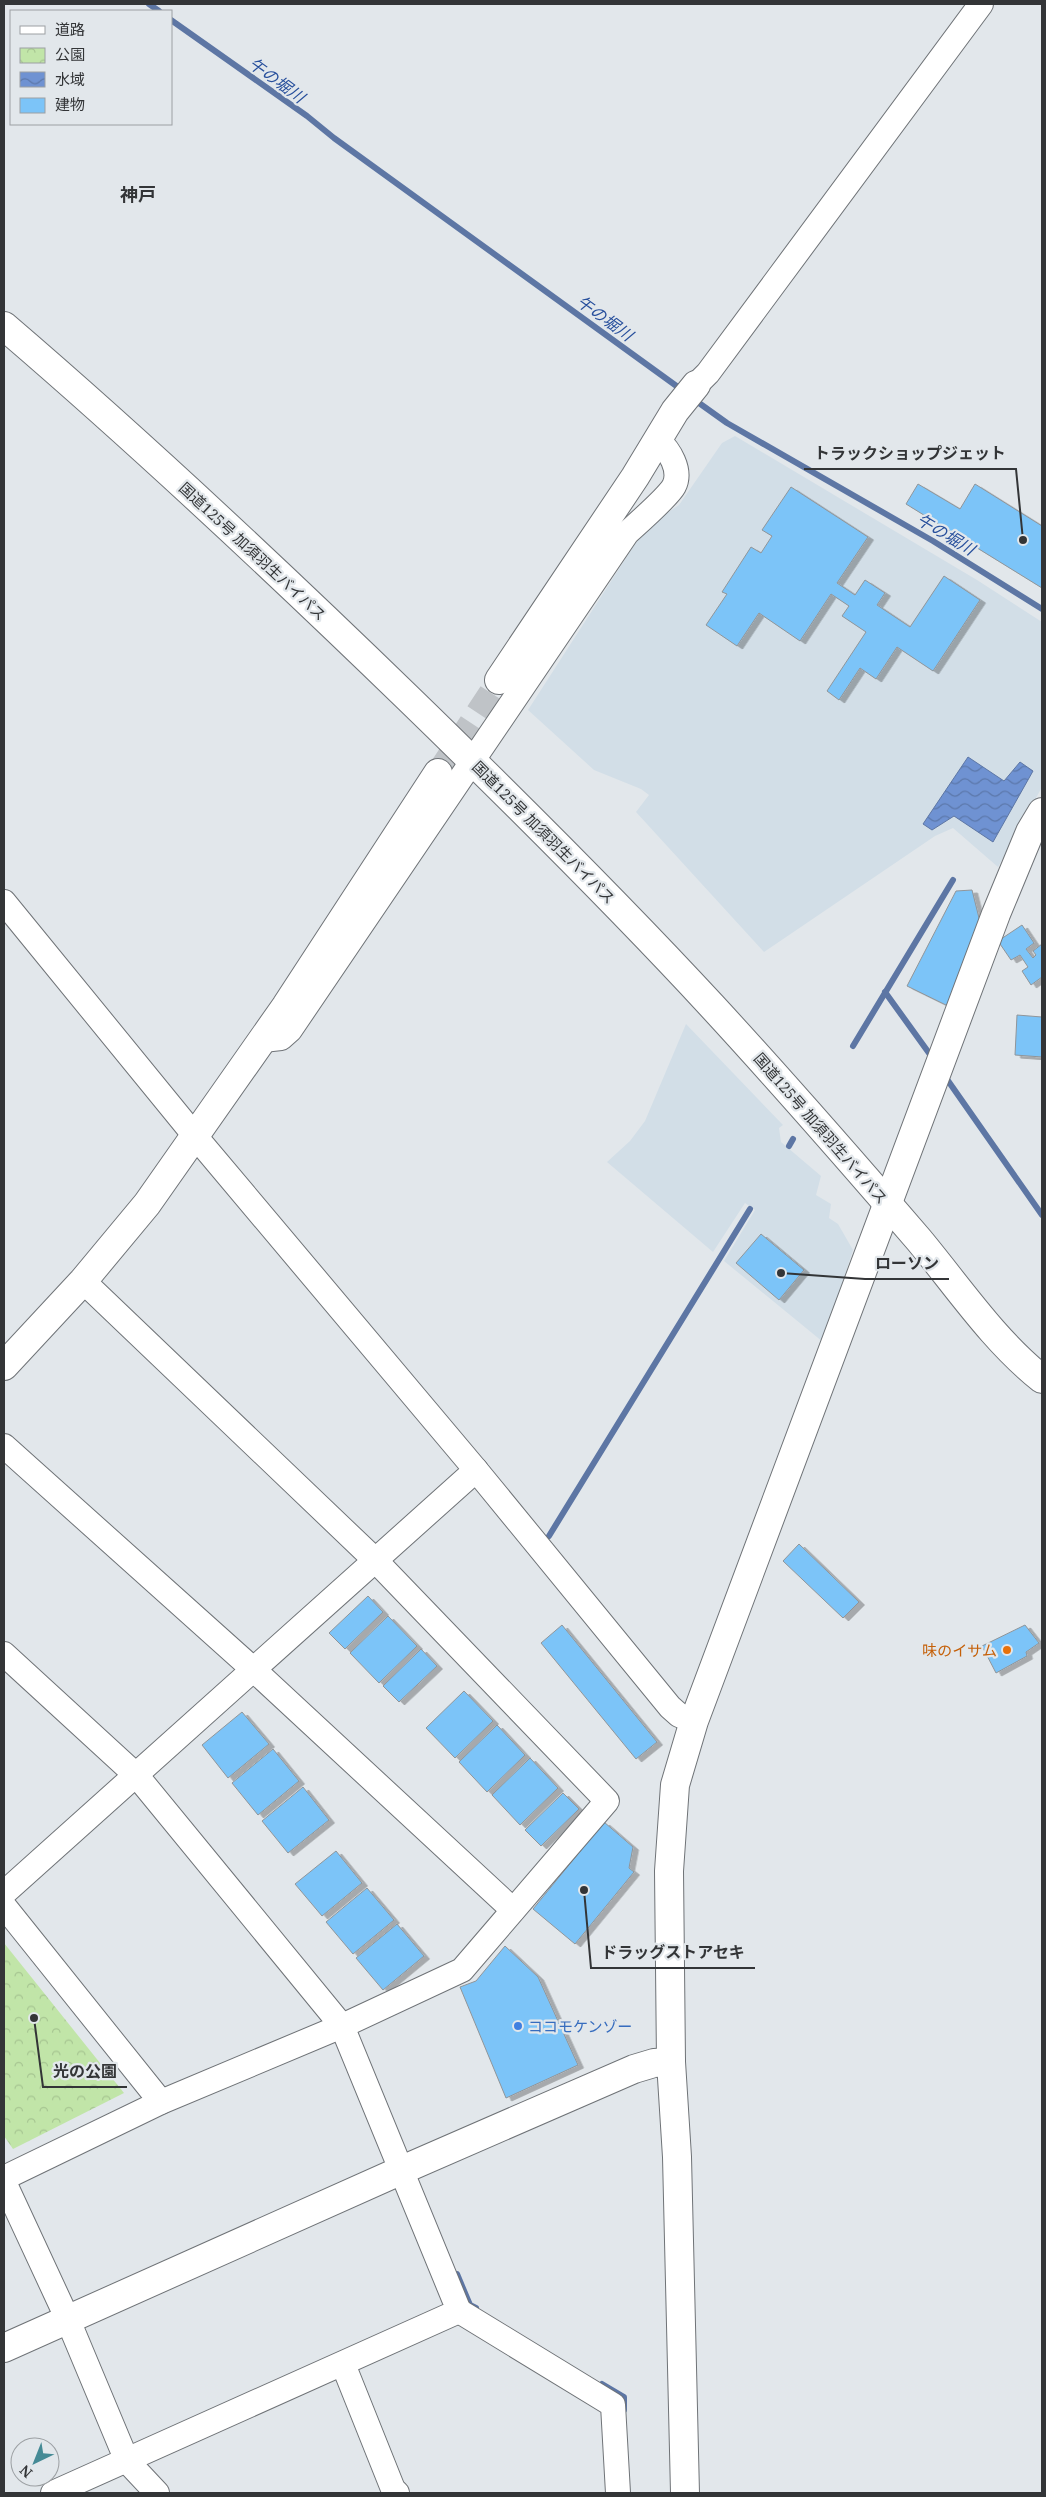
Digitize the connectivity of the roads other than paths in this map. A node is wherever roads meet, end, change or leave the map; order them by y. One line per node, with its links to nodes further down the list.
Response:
1 (981, 4): 3 (street)
2 (4, 326): 6 (main road, 国道125号 加須羽生バイパス)
3 (696, 385): 4 (main road)
4 (658, 440): 5 (main road); 6 (street)
5 (499, 680)
6 (473, 761): 10 (street); 12 (main road, 国道125号 加須羽生バイパス)
7 (438, 773): 10 (main road)
8 (1042, 812): 12 (main road)
9 (4, 902): 11 (street)
10 (263, 1040): 11 (main road)
11 (195, 1136): 13 (main road); 17 (street)
12 (888, 1204): 15 (main road, 国道125号 加須羽生バイパス); 21 (main road)
13 (83, 1281): 14 (main road); 18 (street)
14 (4, 1366)
15 (1042, 1379)
16 (4, 1446): 20 (street)
17 (476, 1470): 18 (street); 21 (street)
18 (375, 1560): 20 (street); 25 (street)
19 (4, 1654): 22 (street)
20 (254, 1670): 22 (street); 25 (street)
21 (694, 1721): 27 (main road)
22 (137, 1776): 23 (street); 26 (street)
23 (4, 1893)
24 (4, 1906): 28 (street)
25 (513, 1910): 26 (street)
26 (342, 2026): 28 (street); 29 (street)
27 (671, 2062): 29 (main road); 41 (main road)
28 (161, 2102): 30 (street)
29 (402, 2170): 32 (street); 33 (main road)
30 (4, 2178)
31 (4, 2182): 33 (street)
32 (459, 2311): 35 (street); 40 (street)
33 (68, 2320): 34 (main road); 36 (street)
34 (4, 2348)
35 (343, 2364): 36 (street); 37 (street)
36 (127, 2461): 38 (street); 39 (street)
37 (391, 2492)
38 (53, 2493)
39 (157, 2493)
40 (618, 2493)
41 (685, 2493)

